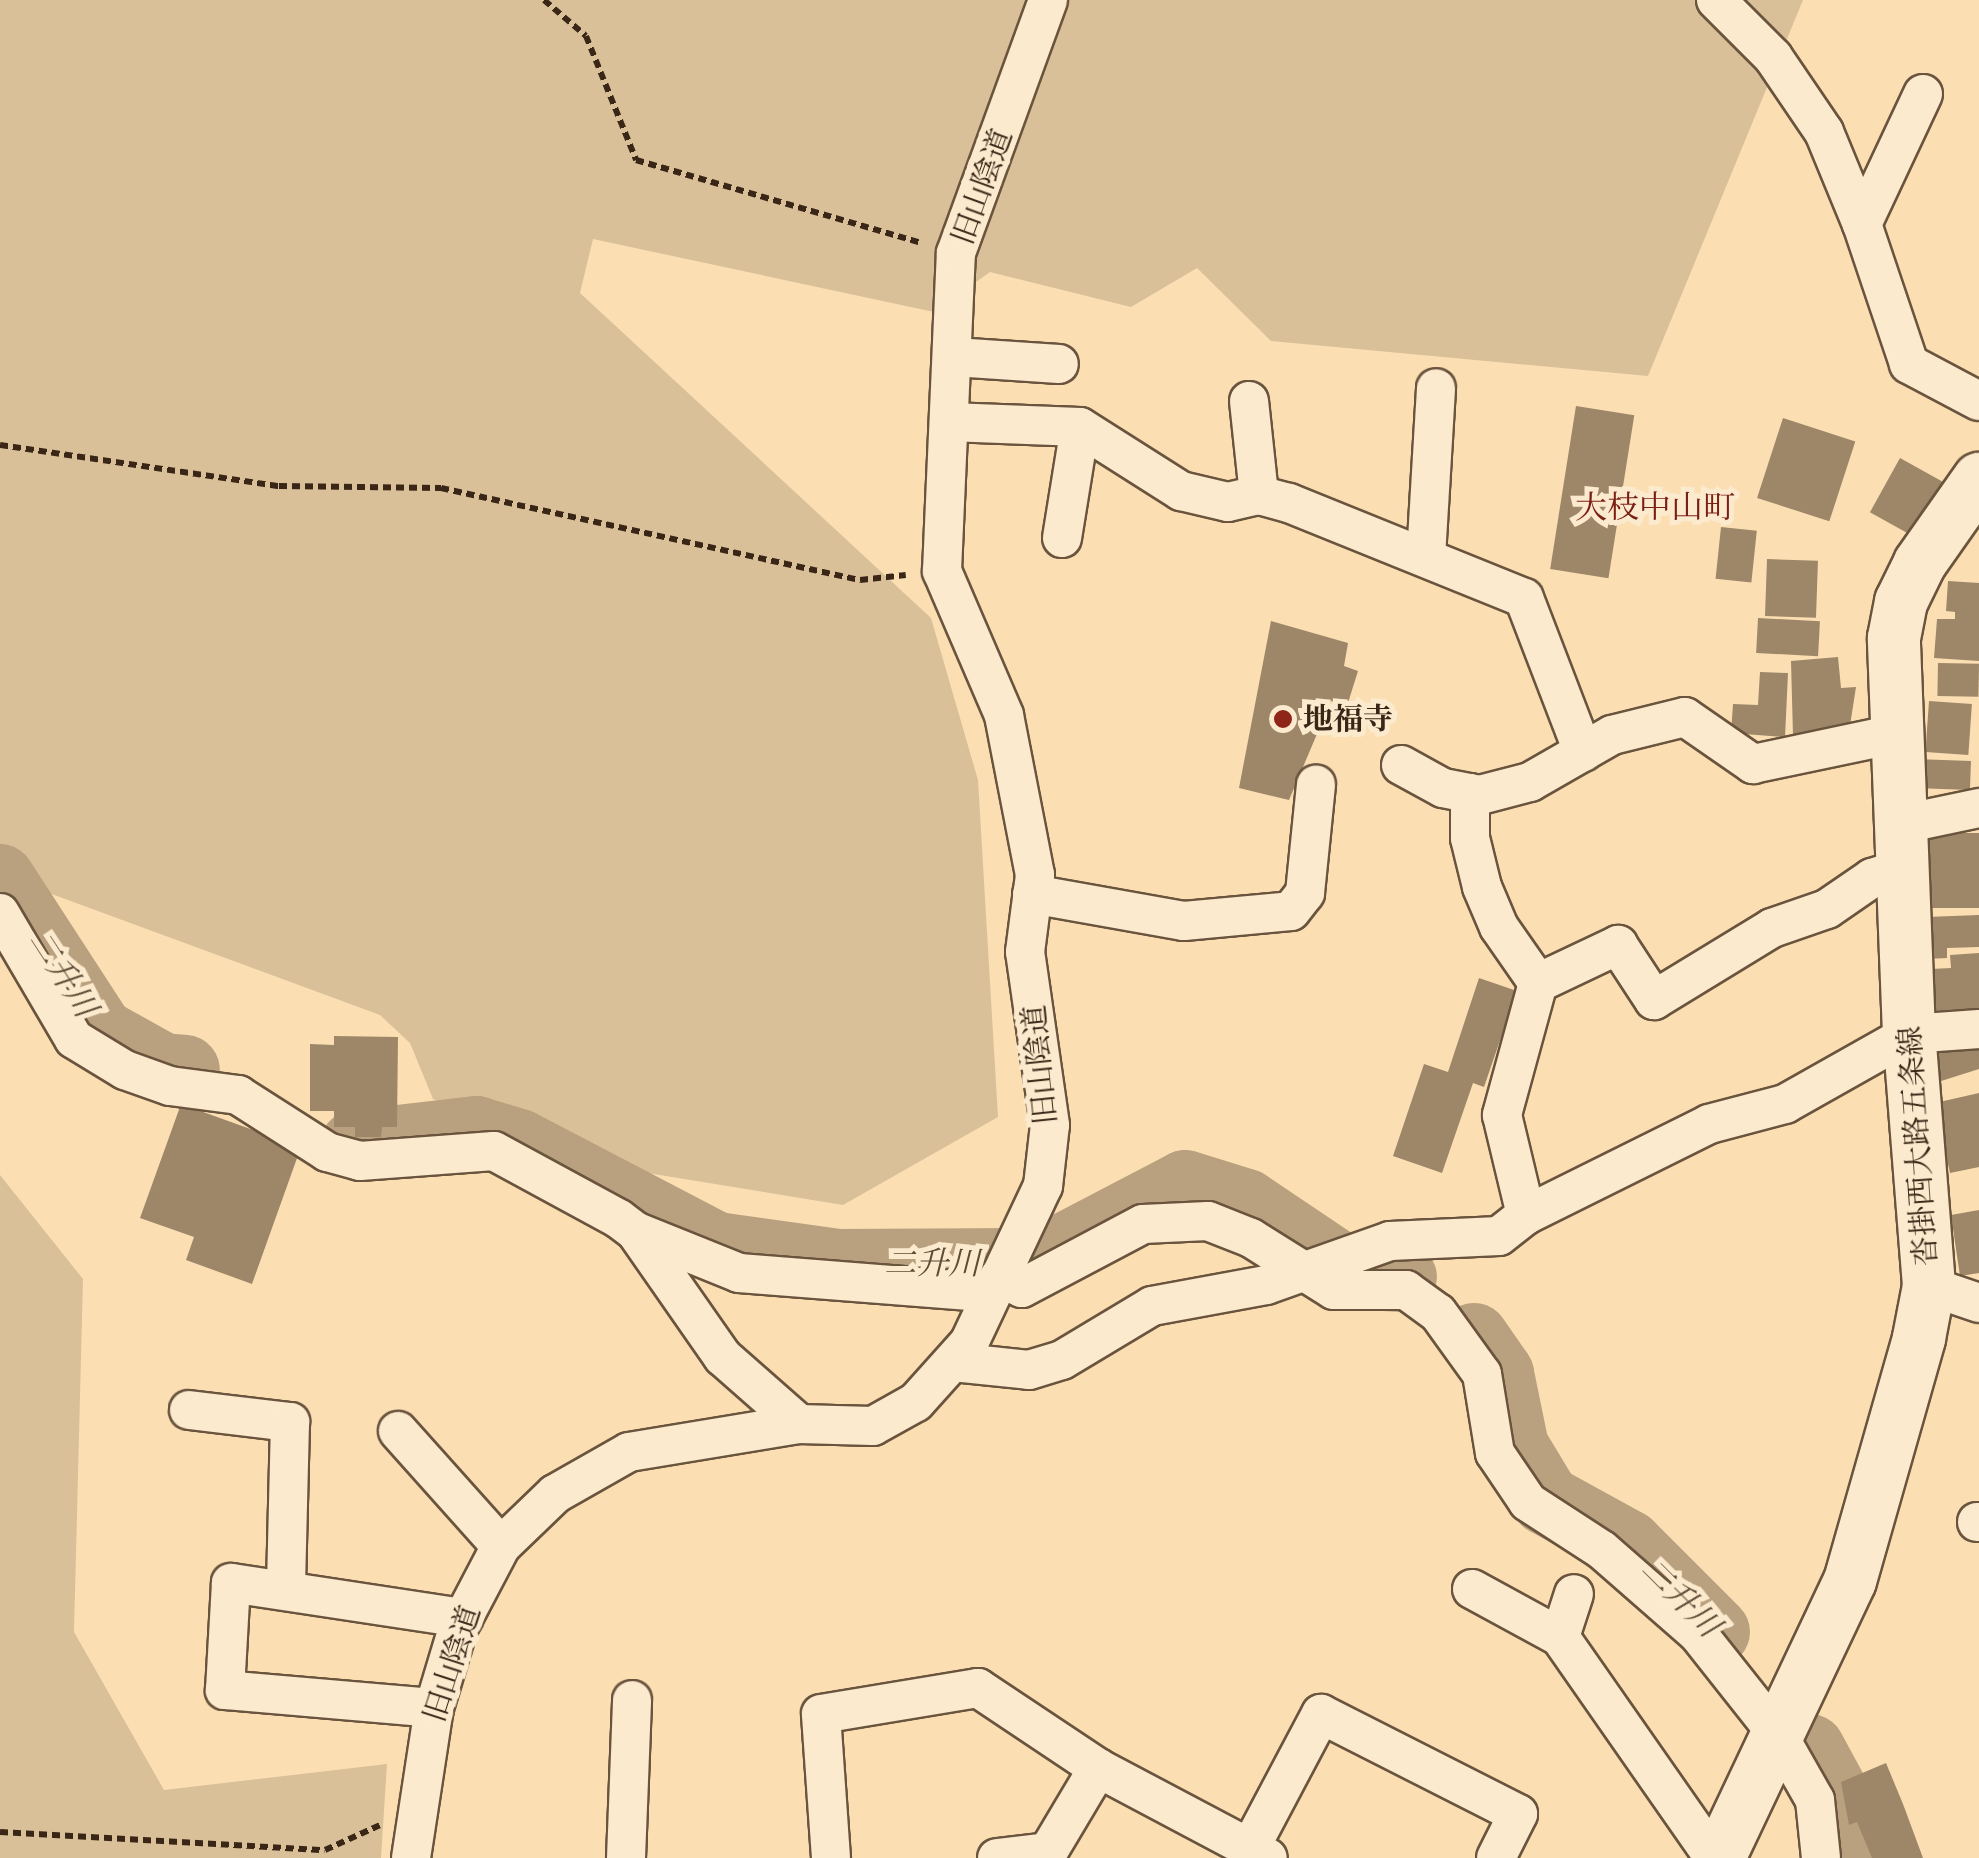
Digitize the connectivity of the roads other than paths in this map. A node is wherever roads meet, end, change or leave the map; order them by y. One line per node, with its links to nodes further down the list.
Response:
1 (1048, 0): 5 (street, 旧山陰道)
2 (1716, 0): 4 (street)
3 (1924, 94): 4 (street)
4 (1862, 224): 8 (street)
5 (954, 357): 6 (street); 10 (street, 旧山陰道)
6 (1059, 364)
7 (1436, 388): 15 (street)
8 (1979, 400)
9 (1249, 401): 13 (street)
10 (950, 422): 11 (street); 23 (street, 旧山陰道)
11 (1080, 427): 13 (street); 14 (street)
12 (1979, 479): 16 (main road, 沓掛西大路五条線)
13 (1259, 495): 15 (street)
14 (1062, 538)
15 (1426, 557): 17 (street)
16 (1894, 734): 17 (street); 22 (main road, 沓掛西大路五条線)
17 (1582, 752): 20 (street)
18 (1401, 764): 20 (street)
19 (1316, 785): 23 (street)
20 (1470, 793): 25 (street)
21 (1979, 808): 22 (street)
22 (1900, 847): 25 (street); 27 (main road, 沓掛西大路五条線)
23 (1032, 894): 31 (street, 旧山陰道)
24 (0, 913): 29 (street)
25 (1538, 984): 28 (street)
26 (1979, 1028): 27 (street)
27 (1909, 1034): 28 (street); 32 (main road, 沓掛西大路五条線)
28 (1526, 1214): 30 (street)
29 (635, 1230): 31 (street); 36 (street)
30 (1302, 1269): 31 (street); 34 (street); 46 (street)
31 (995, 1285): 34 (street, 旧山陰道)
32 (1928, 1286): 33 (street); 46 (main road, 沓掛西大路五条線)
33 (1979, 1303)
34 (953, 1362): 36 (street, 旧山陰道)
35 (190, 1410): 39 (street)
36 (799, 1424): 38 (street, 旧山陰道)
37 (398, 1431): 38 (street)
38 (501, 1546): 42 (street, 旧山陰道)
39 (286, 1589): 42 (street); 45 (street)
40 (1472, 1589): 43 (street)
41 (1574, 1594): 43 (street)
42 (464, 1618): 45 (street, 旧山陰道)
43 (1560, 1637): 54 (street)
44 (632, 1700): 50 (street)
45 (434, 1708): 49 (street, 旧山陰道)
46 (1778, 1735): 54 (main road, 沓掛西大路五条線); 55 (street)
47 (1098, 1768): 48 (street); 51 (street); 52 (street)
48 (1259, 1853): 53 (street)
49 (411, 1858)
50 (626, 1858)
51 (831, 1858)
52 (997, 1858)
53 (1496, 1858)
54 (1717, 1858)
55 (1821, 1858)

